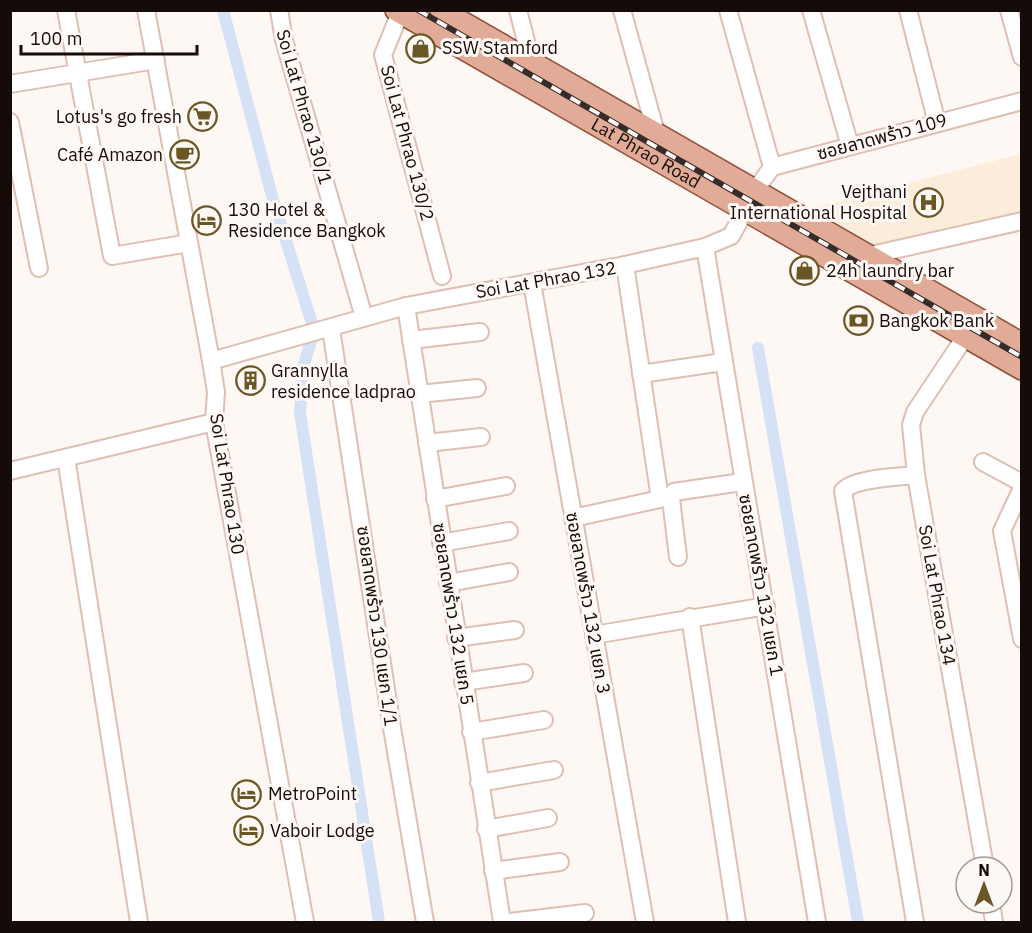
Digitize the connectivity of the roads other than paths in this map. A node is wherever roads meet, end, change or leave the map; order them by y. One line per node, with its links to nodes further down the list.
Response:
1 (66, 10): 17 (street)
2 (146, 10): 15 (street, Soi Lat Phrao 130)
3 (279, 10): 36 (street, Soi Lat Phrao 130/1)
4 (518, 10): 16 (street)
5 (622, 10): 22 (street)
6 (728, 10): 24 (street)
7 (811, 10): 23 (street)
8 (908, 10): 21 (street)
9 (1009, 10): 14 (street)
10 (398, 12): 12 (main road, Lat Phrao Road); 33 (street, Soi Lat Phrao 130/2)
11 (451, 14): 13 (main road); 16 (main road, Lat Phrao Road)
12 (428, 18): 13 (main road, Lat Phrao Road)
13 (447, 40): 26 (main road, Lat Phrao Road)
14 (1022, 57)
15 (156, 60): 17 (street); 28 (street, Soi Lat Phrao 130)
16 (531, 61): 22 (main road, Lat Phrao Road)
17 (78, 74): 18 (street); 28 (street)
18 (10, 84)
19 (1022, 101): 21 (street, ซอยลาดพร้าว 109)
20 (10, 122): 32 (street)
21 (937, 123): 23 (street, ซอยลาดพร้าว 109)
22 (656, 133): 25 (main road, Lat Phrao Road)
23 (850, 146): 24 (street, ซอยลาดพร้าว 109)
24 (772, 167): 25 (street)
25 (754, 192): 30 (main road, Lat Phrao Road)
26 (745, 211): 29 (street, Soi Lat Phrao 132); 39 (main road, Lat Phrao Road)
27 (1022, 221): 30 (street)
28 (189, 243): 42 (street, Soi Lat Phrao 130)
29 (705, 247): 31 (street, Soi Lat Phrao 132); 43 (street, ซอยลาดพร้าว 132 แยก 1)
30 (867, 256): 40 (main road, Lat Phrao Road)
31 (625, 266): 34 (street, Soi Lat Phrao 132); 45 (street)
32 (39, 268)
33 (442, 276)
34 (532, 283): 35 (street, Soi Lat Phrao 132); 60 (street, ซอยลาดพร้าว 132 แยก 3)
35 (406, 306): 37 (street, Soi Lat Phrao 132); 41 (street, ซอยลาดพร้าว 132 แยก 5)
36 (361, 307)
37 (327, 330): 42 (street, Soi Lat Phrao 132); 86 (street, ซอยลาดพร้าว 130 แยก 1/1)
38 (480, 332): 41 (street)
39 (965, 337): 44 (main road, Lat Phrao Road); 54 (street, Soi Lat Phrao 134)
40 (1018, 339)
41 (411, 340): 47 (street, ซอยลาดพร้าว 132 แยก 5)
42 (211, 361): 48 (street, Soi Lat Phrao 130)
43 (723, 362): 45 (street); 55 (street, ซอยลาดพร้าว 132 แยก 1)
44 (1022, 369)
45 (641, 374): 60 (street)
46 (477, 388): 47 (street)
47 (419, 394): 50 (street, ซอยลาดพร้าว 132 แยก 5)
48 (214, 422): 51 (street); 85 (street, Soi Lat Phrao 130)
49 (481, 436): 50 (street)
50 (427, 443): 59 (street, ซอยลาดพร้าว 132 แยก 5)
51 (66, 458): 53 (street); 84 (street)
52 (983, 462): 56 (street)
53 (10, 471)
54 (916, 475): 80 (street, Soi Lat Phrao 134); 92 (street)
55 (742, 482): 63 (street); 66 (street, ซอยลาดพร้าว 132 แยก 1)
56 (1022, 483)
57 (506, 486): 59 (street)
58 (1022, 488): 71 (street)
59 (435, 499): 62 (street, ซอยลาดพร้าว 132 แยก 5)
60 (573, 518): 69 (street, ซอยลาดพร้าว 132 แยก 3)
61 (509, 531): 62 (street)
62 (441, 543): 65 (street, ซอยลาดพร้าว 132 แยก 5)
63 (678, 557)
64 (509, 572): 65 (street)
65 (448, 583): 70 (street, ซอยลาดพร้าว 132 แยก 5)
66 (766, 606): 67 (street); 91 (street, ซอยลาดพร้าว 132 แยก 1)
67 (690, 618): 69 (street); 90 (street)
68 (515, 630): 70 (street)
69 (594, 635): 89 (street, ซอยลาดพร้าว 132 แยก 3)
70 (456, 638): 73 (street, ซอยลาดพร้าว 132 แยก 5)
71 (1022, 639)
72 (524, 673): 73 (street)
73 (463, 682): 75 (street, ซอยลาดพร้าว 132 แยก 5)
74 (544, 720): 75 (street)
75 (471, 732): 77 (street, ซอยลาดพร้าว 132 แยก 5)
76 (554, 770): 77 (street)
77 (479, 783): 79 (street, ซอยลาดพร้าว 132 แยก 5)
78 (548, 818): 79 (street)
79 (486, 829): 82 (street, ซอยลาดพร้าว 132 แยก 5)
80 (983, 855)
81 (560, 861): 82 (street)
82 (493, 871): 87 (street, ซอยลาดพร้าว 132 แยก 5)
83 (585, 914): 88 (street)
84 (139, 922)
85 (304, 922)
86 (425, 922)
87 (502, 922)
88 (510, 922)
89 (645, 922)
90 (737, 922)
91 (817, 922)
92 (915, 922)

